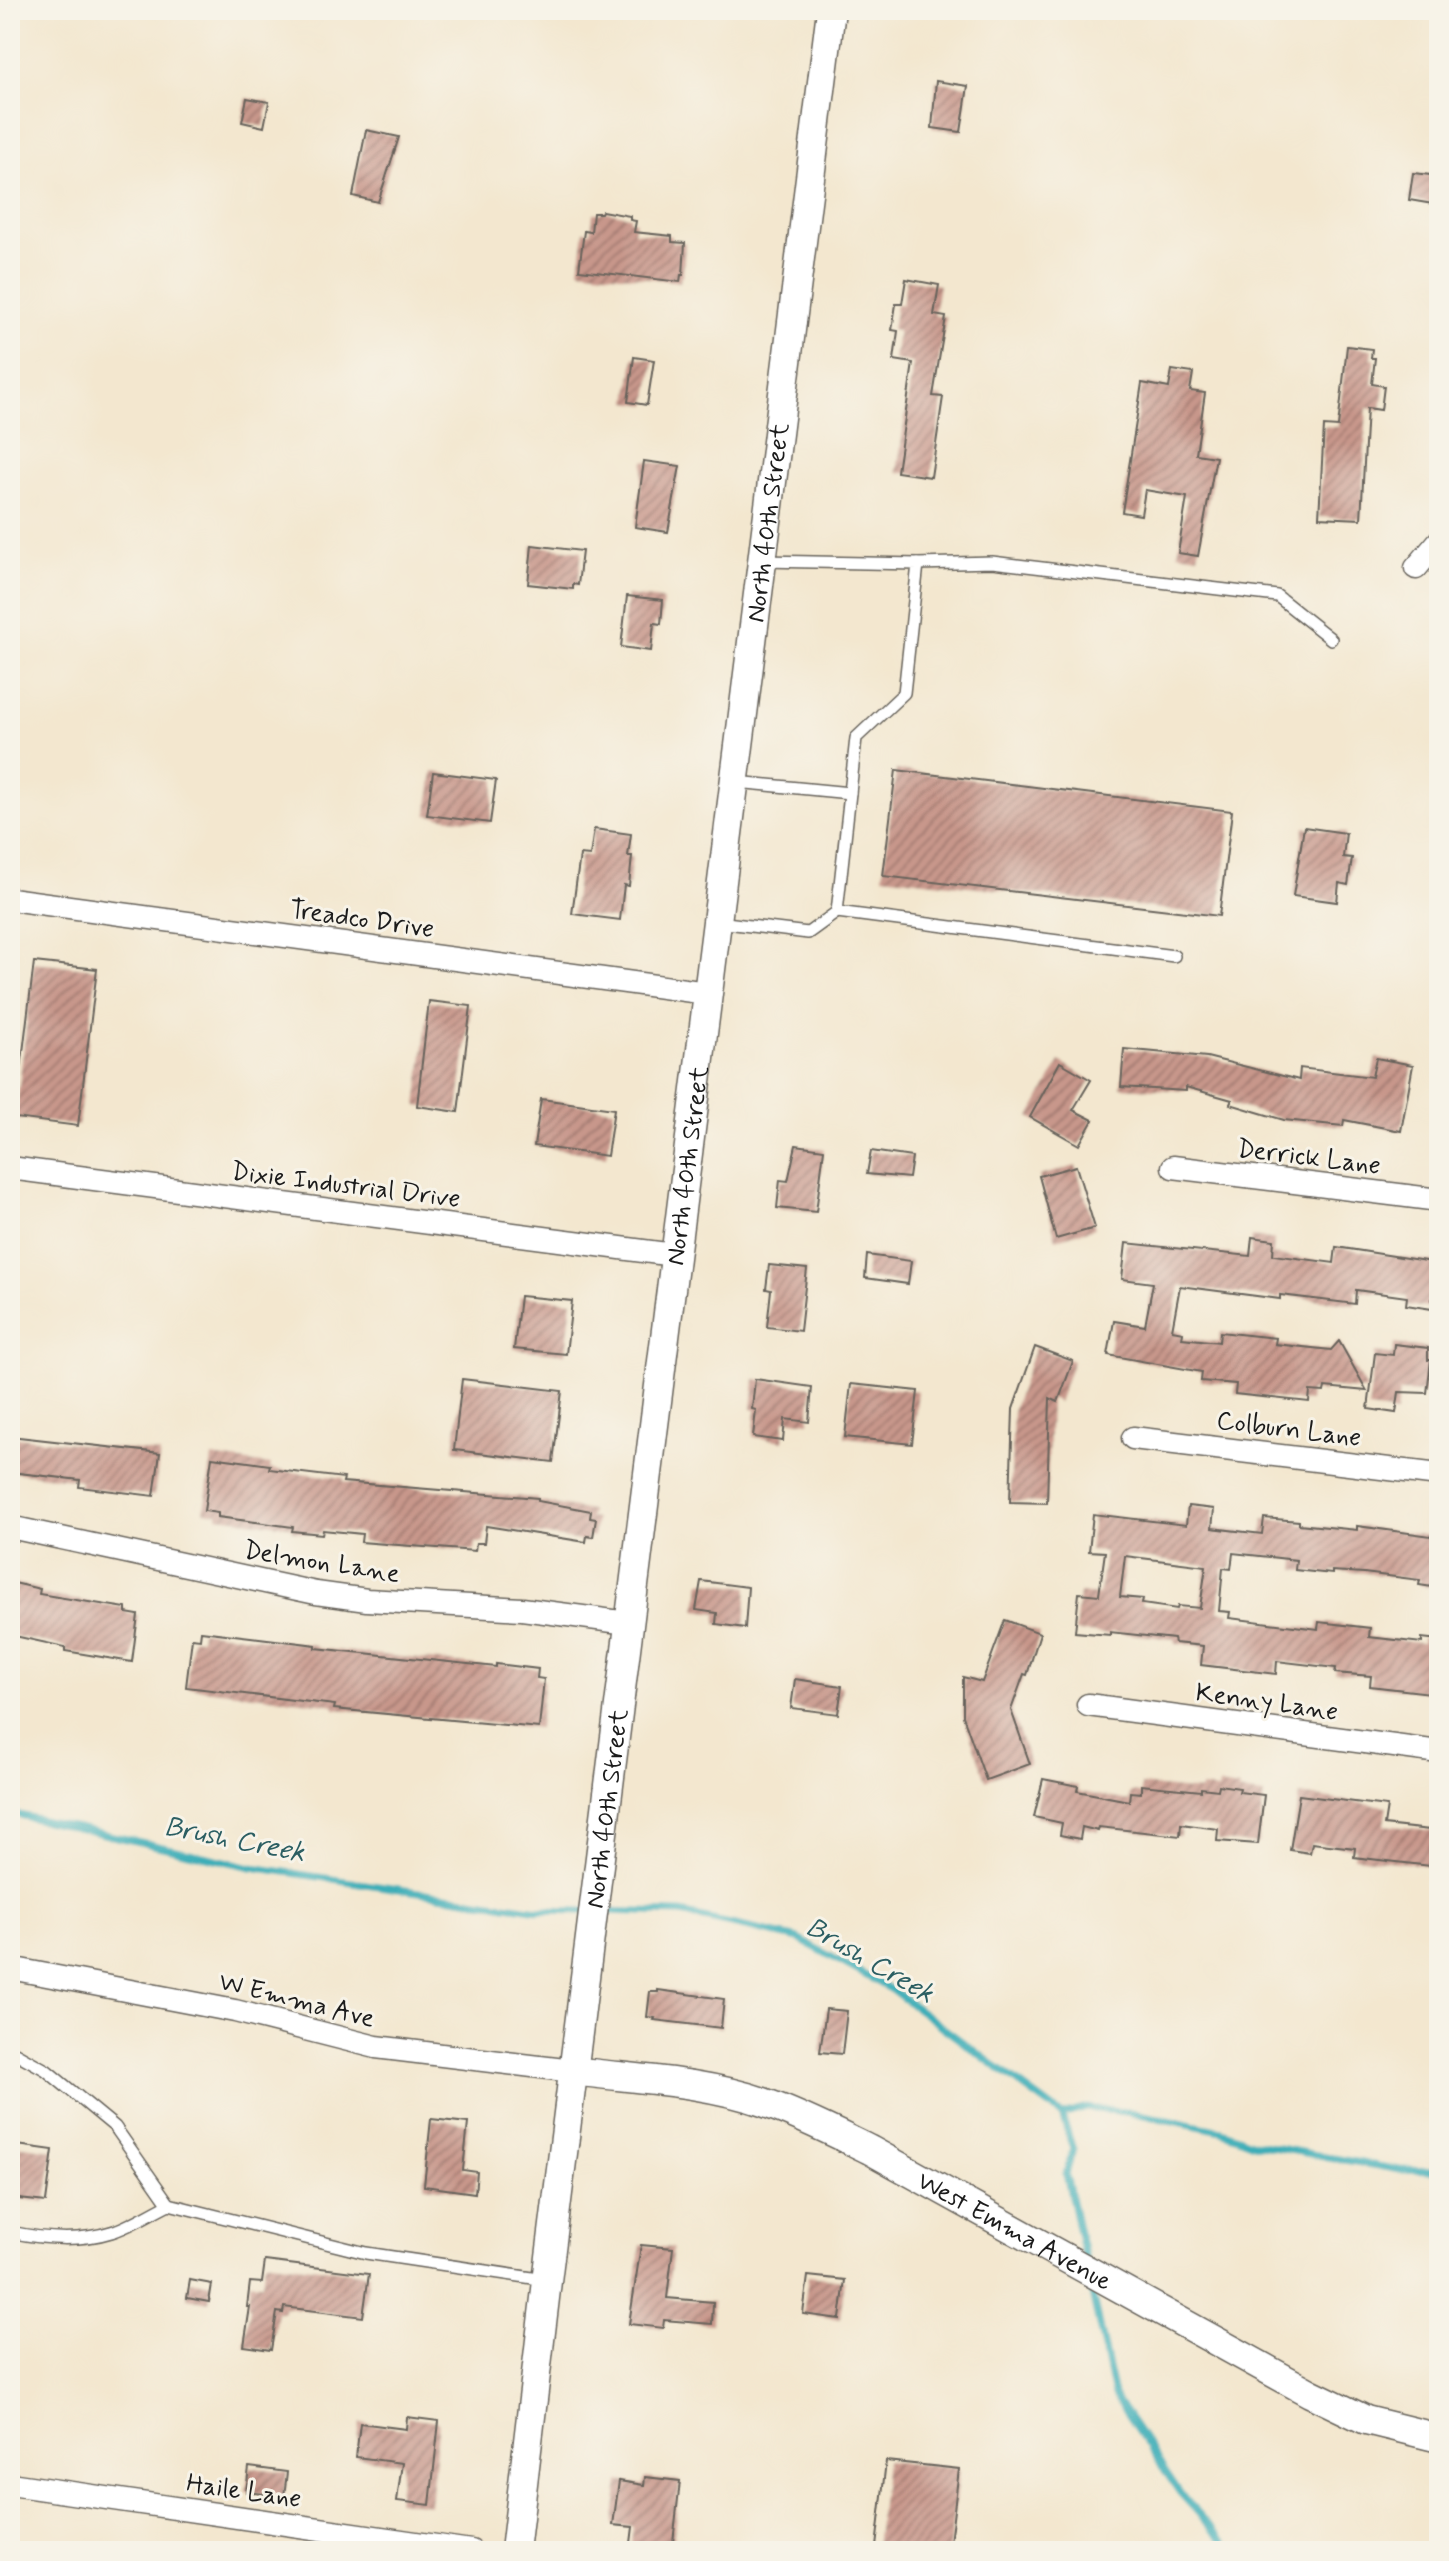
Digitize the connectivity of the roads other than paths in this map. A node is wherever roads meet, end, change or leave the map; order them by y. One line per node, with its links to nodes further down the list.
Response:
1 (831, 10): 3 (street, North 40th Street)
2 (1439, 541): 5 (street)
3 (762, 561): 4 (lane); 7 (street, North 40th Street)
4 (918, 564): 6 (lane); 8 (lane)
5 (1416, 568)
6 (1331, 639)
7 (733, 782): 8 (lane); 11 (street, North 40th Street)
8 (850, 793): 10 (lane)
9 (10, 899): 13 (street, Treadco Drive)
10 (837, 912): 11 (lane); 12 (lane)
11 (717, 922): 13 (street, North 40th Street)
12 (1174, 956)
13 (707, 993): 17 (street, North 40th Street)
14 (1173, 1167): 16 (street, Derrick Lane)
15 (10, 1168): 17 (street, Dixie Industrial Drive)
16 (1439, 1200)
17 (674, 1255): 21 (street, North 40th Street)
18 (1133, 1438): 19 (street, Colburn Lane)
19 (1439, 1475)
20 (10, 1527): 21 (street, Delmon Lane)
21 (628, 1623): 26 (street, North 40th Street)
22 (1088, 1705): 23 (street, Kenny Lane)
23 (1439, 1752)
24 (10, 1968): 26 (street, W Emma Ave)
25 (10, 2050): 27 (lane)
26 (573, 2071): 29 (street, North 40th Street); 30 (street, West Emma Avenue)
27 (169, 2204): 28 (lane); 29 (lane)
28 (10, 2232)
29 (547, 2281): 33 (street, North 40th Street)
30 (1439, 2438)
31 (10, 2484): 32 (street, Haile Lane)
32 (471, 2551)
33 (515, 2551)

